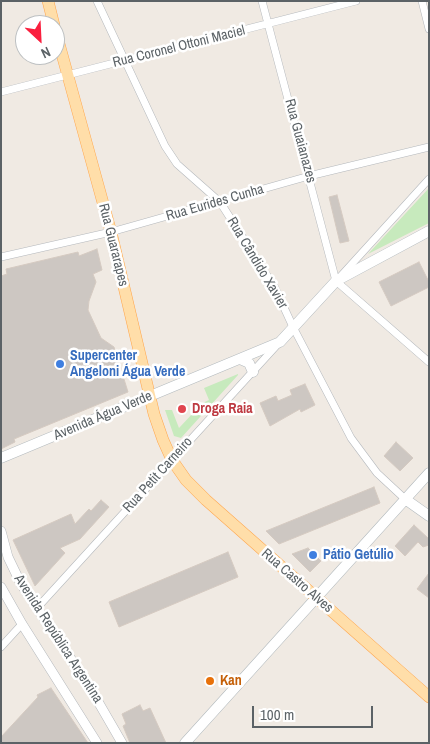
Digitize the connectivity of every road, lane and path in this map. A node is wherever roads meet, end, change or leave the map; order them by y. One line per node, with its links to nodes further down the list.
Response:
1 (48, 1): 6 (main road)
2 (96, 1): 9 (street, Rua Cândido Xavier)
3 (262, 1): 7 (street, Rua Guaianazes)
4 (356, 1): 7 (street, Rua Coronel Ottoni Maciel)
5 (422, 1): 8 (street)
6 (52, 15)
7 (268, 24): 9 (street, Rua Coronel Ottoni Maciel); 14 (street, Rua Guaianazes)
8 (429, 29)
9 (124, 61): 11 (street, Rua Coronel Ottoni Maciel); 16 (street, Rua Cândido Xavier)
10 (64, 65): 11 (main road, Rua Guararapes)
11 (67, 76): 12 (street, Rua Coronel Ottoni Maciel); 18 (main road, Rua Guararapes)
12 (1, 92)
13 (429, 147): 14 (street, Rua Eurides Cunha)
14 (309, 176): 16 (street, Rua Eurides Cunha); 20 (street, Rua Guaianazes)
15 (429, 179): 20 (street)
16 (220, 202): 18 (street, Rua Eurides Cunha); 21 (street, Rua Cândido Xavier)
17 (429, 231): 20 (main road, Avenida Água Verde)
18 (111, 232): 19 (street, Rua Eurides Cunha); 26 (main road, Rua Guararapes)
19 (1, 257)
20 (336, 281): 21 (main road, Avenida Água Verde); 24 (street)
21 (294, 327): 22 (main road, Avenida Água Verde); 30 (street, Rua Cândido Xavier)
22 (280, 342): 23 (main road, Avenida Água Verde); 25 (street, Rua Petit Carneiro)
23 (240, 358): 25 (main road); 26 (main road, Avenida Água Verde)
24 (429, 362)
25 (253, 372): 28 (street, Rua Petit Carneiro)
26 (150, 396): 27 (main road, Avenida Água Verde); 28 (main road, Rua Guararapes)
27 (1, 458)
28 (172, 460): 34 (main road, Rua Castro Alves); 35 (street, Rua Petit Carneiro)
29 (429, 473): 30 (main road)
30 (405, 500): 31 (main road, Rua Cândido Xavier); 34 (main road)
31 (429, 516)
32 (1, 532): 35 (street, Avenida República Argentina)
33 (1, 587): 36 (street, Avenida República Argentina)
34 (316, 598): 38 (main road, Rua Castro Alves); 41 (main road)
35 (37, 608): 40 (street, Avenida República Argentina)
36 (22, 624): 37 (street); 39 (street, Avenida República Argentina)
37 (1, 647)
38 (429, 697)
39 (97, 743)
40 (122, 743)
41 (185, 743)

